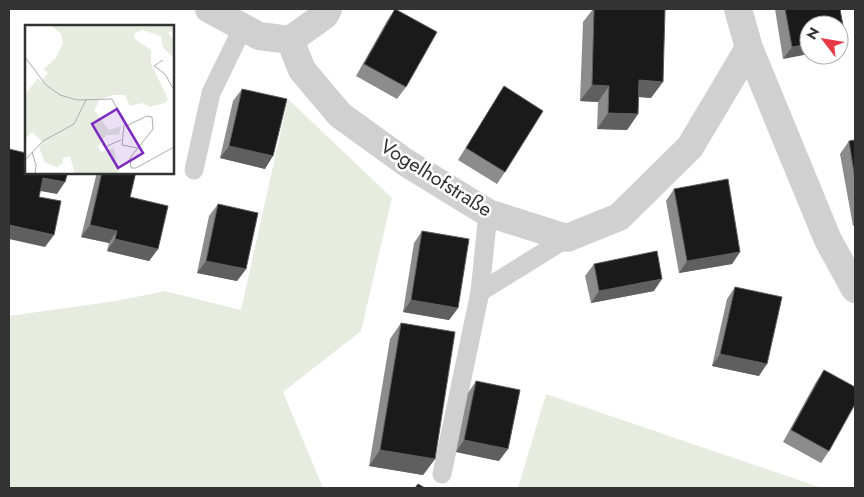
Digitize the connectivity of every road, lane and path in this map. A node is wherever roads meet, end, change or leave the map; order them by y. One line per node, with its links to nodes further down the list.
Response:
1 (210, 9): 4 (street)
2 (328, 9): 5 (street)
3 (738, 9): 6 (street)
4 (243, 27): 5 (street); 7 (lane)
5 (290, 40): 8 (street, Vogelhofstraße)
6 (749, 48): 9 (street); 10 (street)
7 (194, 170)
8 (488, 213): 9 (street, Vogelhofstraße); 11 (lane)
9 (567, 238): 11 (lane)
10 (855, 289)
11 (480, 292): 12 (lane)
12 (442, 474)

